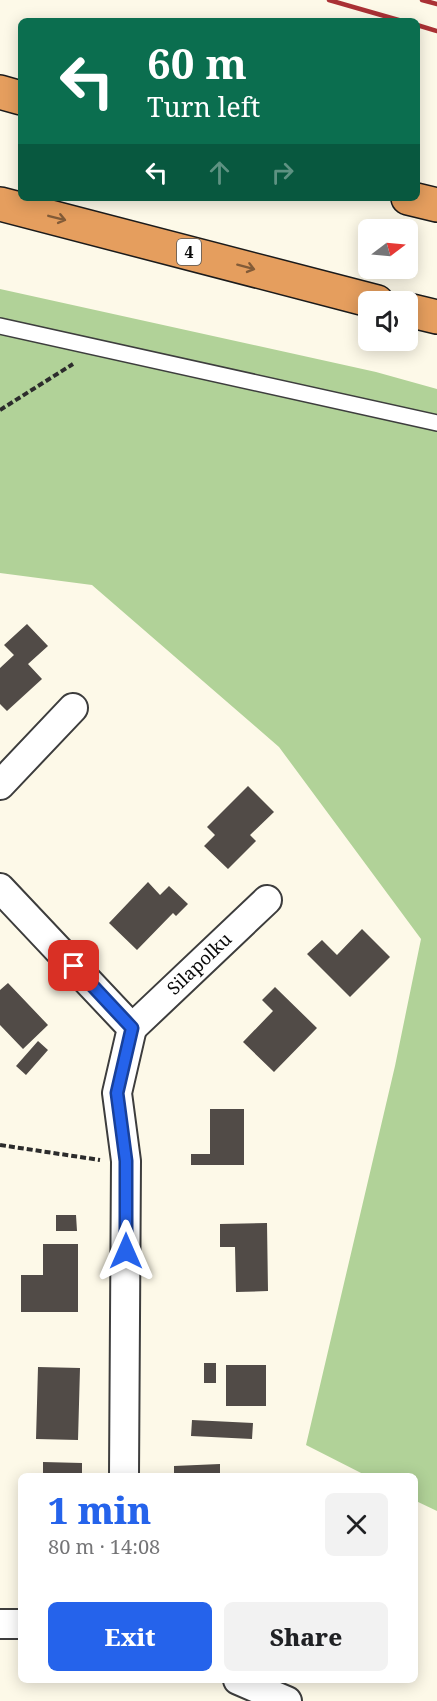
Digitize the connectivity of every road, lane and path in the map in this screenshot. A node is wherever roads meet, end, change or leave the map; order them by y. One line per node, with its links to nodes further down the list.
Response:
1 (0, 92): 2 (highway)
2 (18, 97)
3 (419, 201): 5 (highway)
4 (0, 204): 6 (highway, 4, one-way to 6)
5 (437, 206)
6 (358, 297)
7 (418, 312): 8 (highway)
8 (437, 317)
9 (0, 326): 10 (lane)
10 (98, 348): 11 (path); 12 (lane)
11 (0, 410)
12 (437, 423)
13 (73, 708): 14 (street)
14 (0, 785)
15 (0, 888): 17 (street)
16 (267, 900): 17 (street, Silapolku)
17 (132, 1028): 19 (street)
18 (0, 1145): 19 (path)
19 (126, 1161): 20 (street)
20 (124, 1473)
21 (0, 1624): 22 (street)
22 (18, 1624)
23 (245, 1683): 24 (street)
24 (287, 1701)

